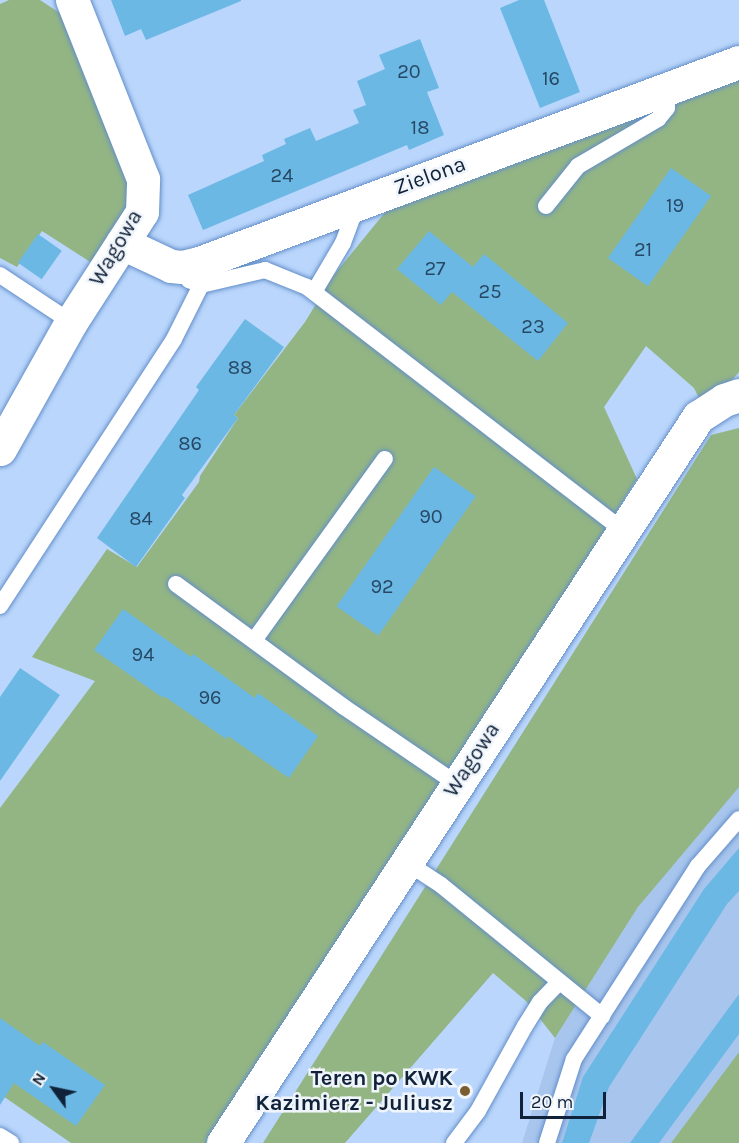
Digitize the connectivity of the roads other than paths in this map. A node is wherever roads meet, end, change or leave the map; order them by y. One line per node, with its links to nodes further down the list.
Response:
1 (72, 0): 6 (street, Wagowa)
2 (739, 62): 3 (street, Zielona)
3 (667, 89): 4 (street, Zielona); 5 (lane)
4 (358, 202): 7 (street, Zielona); 9 (lane)
5 (546, 206)
6 (122, 243): 7 (street); 10 (street, Wagowa)
7 (185, 273): 9 (lane); 16 (lane)
8 (0, 275): 10 (lane)
9 (314, 292): 14 (lane)
10 (71, 322): 12 (street, Wagowa)
11 (739, 395): 14 (street, Wagowa)
12 (0, 449)
13 (385, 459): 17 (lane)
14 (623, 530): 18 (street, Wagowa)
15 (176, 584): 17 (lane)
16 (0, 606)
17 (255, 639): 18 (lane)
18 (457, 784): 20 (street, Wagowa)
19 (739, 819): 22 (lane)
20 (406, 862): 21 (lane); 25 (street, Wagowa)
21 (559, 982): 22 (lane); 26 (lane)
22 (602, 1016): 27 (lane)
23 (0, 1136): 24 (lane)
24 (11, 1143)
25 (223, 1143)
26 (454, 1143)
27 (547, 1143)

